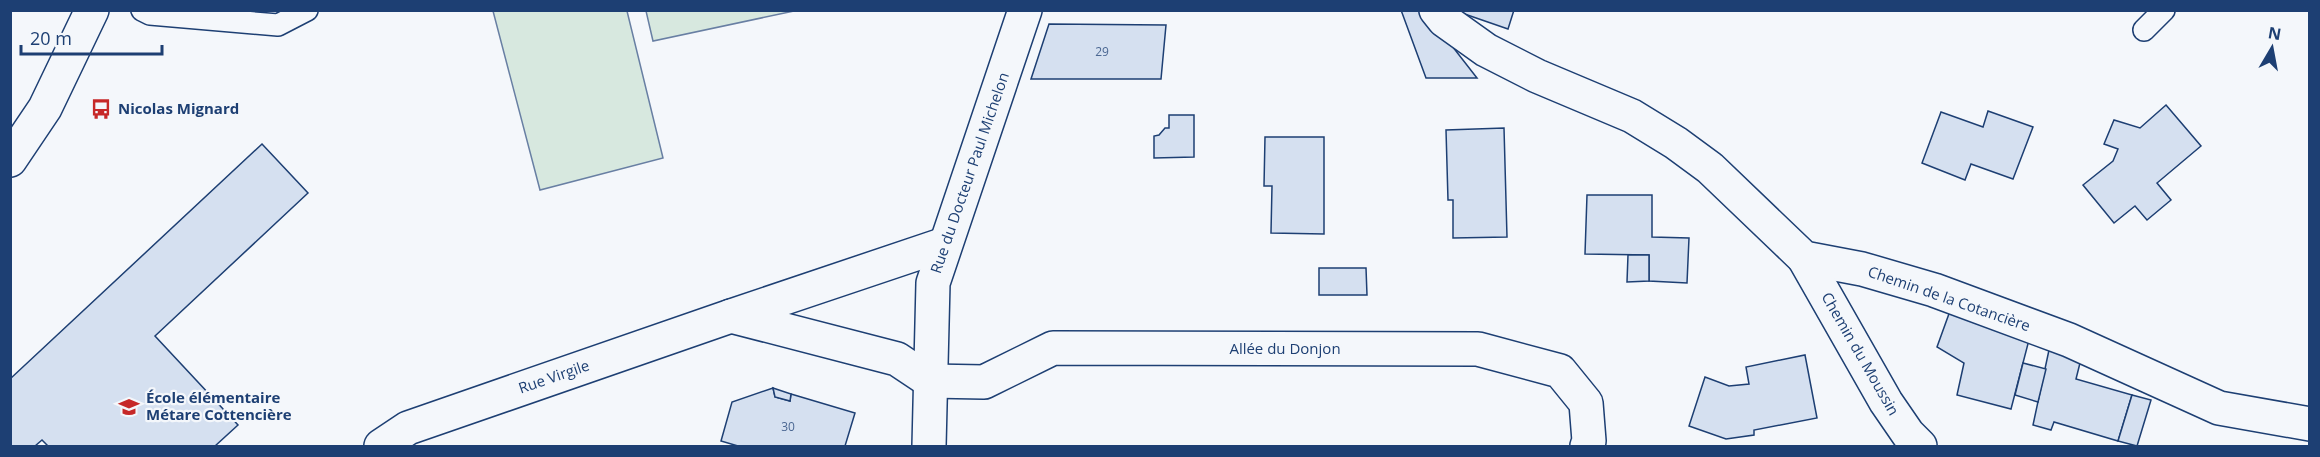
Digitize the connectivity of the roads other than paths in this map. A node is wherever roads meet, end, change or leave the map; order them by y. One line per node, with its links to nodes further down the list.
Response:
1 (92, 10): 8 (street)
2 (142, 10): 3 (lane)
3 (307, 10)
4 (1025, 10): 9 (street, Rue du Docteur Paul Michelon)
5 (1436, 10): 10 (street)
6 (2164, 10): 7 (lane)
7 (2144, 30)
8 (10, 160)
9 (945, 244): 11 (street, Rue Virgile); 12 (street, Rue du Docteur Paul Michelon)
10 (1804, 258): 13 (street, Chemin de la Cotancière); 17 (street, Chemin du Moussin)
11 (731, 316): 12 (street); 14 (street, Rue Virgile)
12 (930, 381): 15 (street, Rue du Docteur Paul Michelon); 16 (street, Allée du Donjon)
13 (2310, 424)
14 (381, 447)
15 (929, 447)
16 (1587, 447)
17 (1920, 447)

